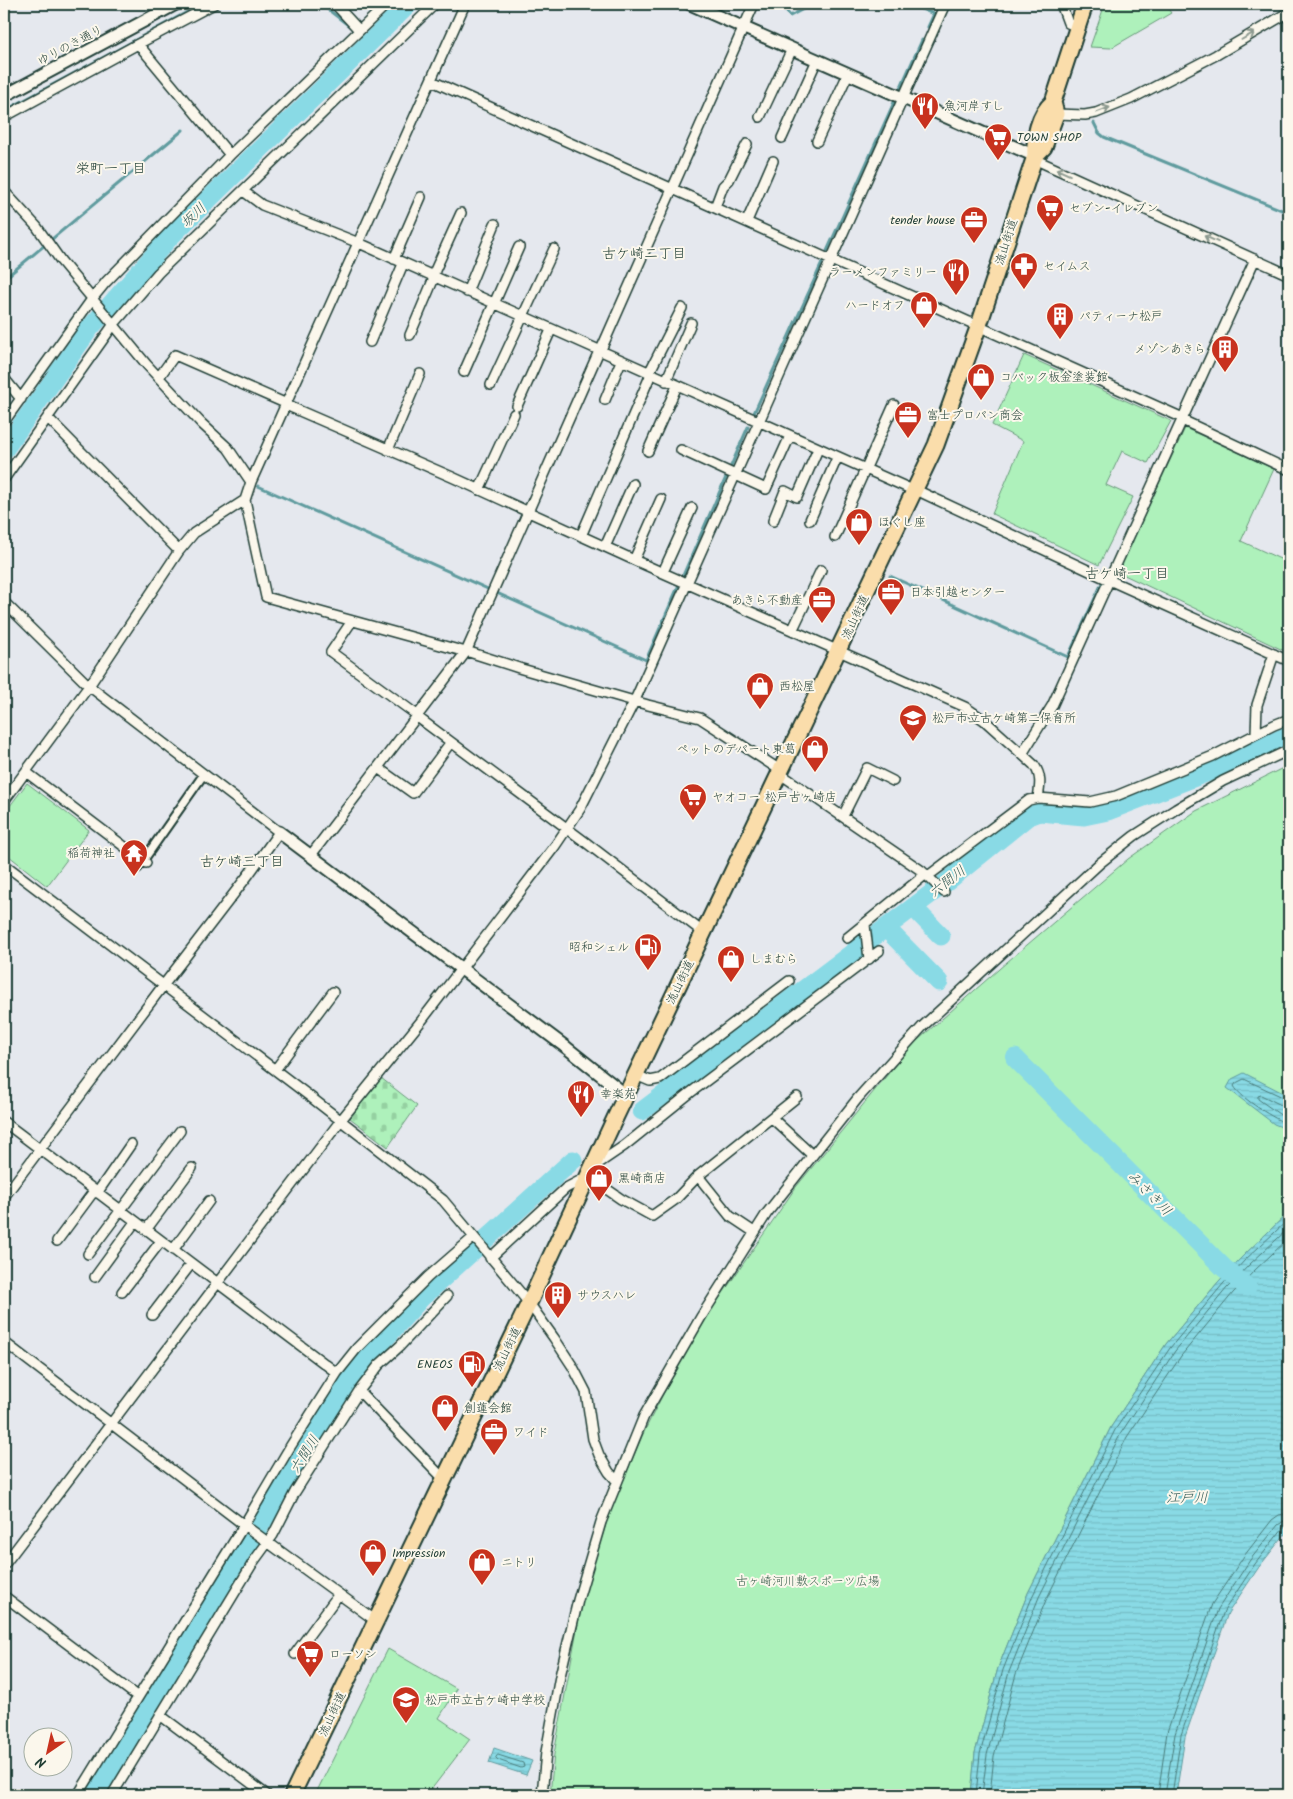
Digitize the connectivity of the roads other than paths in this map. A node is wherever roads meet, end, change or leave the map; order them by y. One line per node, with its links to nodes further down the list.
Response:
1 (176, 4): 21 (street, ゆりのき通り)
2 (214, 4): 16 (street)
3 (335, 4): 15 (street)
4 (387, 4): 15 (street)
5 (435, 4): 34 (street)
6 (465, 4): 20 (street)
7 (690, 4): 13 (street)
8 (754, 4): 13 (street)
9 (945, 4): 22 (street)
10 (1061, 4): 14 (street)
11 (1085, 4): 14 (main road, 流山街道)
12 (1289, 12): 23 (street, one-way to 12)
13 (744, 27): 17 (street); 32 (street)
14 (1078, 27): 23 (main road, 流山街道)
15 (359, 30): 29 (street)
16 (138, 44): 24 (street); 29 (street)
17 (792, 49): 18 (street); 25 (street)
18 (817, 60): 19 (street); 26 (street)
19 (848, 74): 22 (street); 27 (street)
20 (432, 81): 32 (street); 40 (street)
21 (4, 96)
22 (902, 98): 30 (street); 44 (street)
23 (1054, 108): 30 (main road, 流山街道)
24 (4, 117)
25 (760, 117)
26 (782, 138)
27 (817, 141)
28 (747, 144): 36 (street)
29 (230, 155): 50 (street)
30 (1034, 157): 45 (street, one-way to 30); 56 (main road, 流山街道)
31 (773, 161): 38 (street)
32 (673, 188): 36 (street); 60 (street)
33 (4, 190): 50 (street)
34 (243, 191): 40 (street); 54 (street)
35 (421, 197): 43 (street)
36 (715, 207): 38 (street)
37 (461, 213): 48 (street)
38 (747, 222): 44 (street)
39 (495, 224): 49 (street)
40 (359, 243): 43 (street); 72 (street)
41 (519, 247): 51 (street)
42 (554, 249): 53 (street)
43 (394, 259): 46 (street)
44 (831, 259): 56 (street); 77 (street)
45 (1256, 259): 47 (street); 75 (street)
46 (403, 264): 48 (street); 59 (street)
47 (1289, 274)
48 (433, 278): 49 (street); 58 (street)
49 (467, 292): 51 (street)
50 (94, 301): 54 (street); 70 (street)
51 (494, 304): 53 (street); 62 (street)
52 (682, 308): 64 (street)
53 (523, 317): 57 (street); 68 (street)
54 (113, 323): 65 (street); 74 (street)
55 (691, 323): 67 (street)
56 (978, 326): 75 (street); 91 (main road, 流山街道)
57 (552, 330): 60 (street); 90 (street)
58 (410, 335)
59 (370, 342)
60 (600, 352): 61 (street); 95 (street)
61 (621, 362): 64 (street); 71 (street)
62 (464, 372)
63 (420, 374): 80 (street)
64 (649, 374): 67 (street); 98 (street)
65 (160, 377): 72 (street); 88 (street)
66 (4, 378): 70 (street)
67 (666, 381): 69 (street)
68 (491, 385)
69 (677, 386): 77 (street); 82 (street)
70 (21, 399): 76 (street)
71 (605, 400)
72 (286, 404): 80 (street); 88 (street)
73 (894, 405): 84 (street)
74 (48, 418): 87 (street); 101 (street)
75 (1182, 419): 85 (street); 105 (street)
76 (4, 422)
77 (759, 422): 78 (street); 86 (street)
78 (790, 436): 79 (street); 86 (street)
79 (818, 449): 83 (street); 97 (street)
80 (388, 450): 90 (street)
81 (681, 450): 86 (street)
82 (648, 451)
83 (837, 458): 84 (street); 96 (street)
84 (865, 470): 91 (street); 99 (street)
85 (1289, 470)
86 (735, 475): 106 (street)
87 (4, 479)
88 (251, 482): 93 (street)
89 (633, 484): 100 (street)
90 (479, 490): 95 (street)
91 (915, 491): 105 (street); 110 (main road, 流山街道)
92 (661, 499): 102 (street)
93 (245, 500): 101 (street); 108 (street)
94 (692, 508): 104 (street)
95 (527, 512): 98 (street); 111 (street)
96 (810, 520)
97 (773, 521)
98 (581, 536): 100 (street)
99 (835, 536)
100 (605, 547): 102 (street)
101 (179, 551): 114 (street)
102 (634, 560): 104 (street)
103 (821, 570): 109 (street)
104 (663, 572): 106 (street)
105 (1108, 580): 112 (street); 121 (street)
106 (687, 583): 109 (street); 115 (street)
107 (4, 602): 114 (street)
108 (352, 621): 111 (street); 116 (street)
109 (793, 629): 110 (street)
110 (839, 650): 121 (street); 124 (main road, 流山街道)
111 (466, 652): 115 (street); 116 (street)
112 (1274, 654): 113 (street); 118 (street)
113 (1289, 662)
114 (89, 686): 123 (street); 125 (street)
115 (635, 700): 124 (street); 130 (street)
116 (417, 715): 119 (street); 122 (street)
117 (1289, 719): 118 (street)
118 (1256, 734): 127 (street)
119 (451, 742): 122 (street); 130 (street)
120 (1289, 750): 156 (street)
121 (1022, 754): 127 (street)
122 (378, 768): 132 (street)
123 (26, 772): 128 (street); 134 (street)
124 (780, 772): 129 (street); 138 (main road, 流山街道)
125 (204, 774): 131 (street); 134 (street)
126 (893, 782): 129 (street)
127 (1038, 798): 135 (street)
128 (4, 800)
129 (843, 816): 135 (street)
130 (567, 828): 138 (street); 142 (street)
131 (279, 832): 132 (street); 144 (street)
132 (311, 855): 142 (street)
133 (4, 864): 144 (street)
134 (142, 864)
135 (927, 875): 136 (street); 137 (street)
136 (944, 892)
137 (865, 925): 139 (street); 141 (street)
138 (704, 933): 147 (main road, 流山街道)
139 (847, 938)
140 (879, 951): 141 (street)
141 (869, 959): 158 (street)
142 (462, 970): 148 (street); 151 (street)
143 (789, 981): 147 (street)
144 (163, 985): 146 (street); 155 (street)
145 (333, 992): 146 (street)
146 (275, 1070): 151 (street)
147 (636, 1075): 148 (main road, 流山街道)
148 (626, 1095): 158 (main road, 流山街道)
149 (797, 1097): 150 (street)
150 (772, 1118): 156 (street); 159 (street)
151 (341, 1120): 167 (street); 175 (street)
152 (4, 1122): 155 (street)
153 (180, 1131): 163 (street)
154 (131, 1144): 160 (street)
155 (40, 1149): 160 (street); 161 (street)
156 (812, 1155): 166 (street)
157 (192, 1168): 165 (street)
158 (589, 1174): 159 (street); 172 (street); 178 (main road, 流山街道)
159 (698, 1176): 166 (street)
160 (95, 1192): 163 (street); 168 (street)
161 (4, 1196)
162 (209, 1201): 170 (street)
163 (120, 1210): 164 (street); 171 (street)
164 (135, 1222): 165 (street); 174 (street)
165 (146, 1230): 169 (street)
166 (754, 1232): 185 (street)
167 (474, 1237): 172 (street); 181 (street)
168 (57, 1241)
169 (161, 1241): 170 (street); 176 (street)
170 (173, 1250): 173 (street)
171 (88, 1254)
172 (490, 1258): 178 (street)
173 (191, 1264): 175 (street); 179 (street)
174 (95, 1277)
175 (217, 1284): 181 (street); 183 (street)
176 (122, 1292)
177 (447, 1296): 182 (street)
178 (529, 1303): 184 (main road, 流山街道); 185 (street)
179 (152, 1315)
180 (4, 1342): 183 (street)
181 (337, 1373): 186 (street)
182 (359, 1391): 184 (street); 187 (street)
183 (111, 1423): 186 (street); 188 (street)
184 (445, 1477): 191 (main road, 流山街道)
185 (617, 1481): 199 (street)
186 (244, 1524): 187 (street); 193 (street)
187 (268, 1541): 189 (street); 194 (street)
188 (4, 1566)
189 (339, 1594): 191 (street); 192 (street)
190 (4, 1596): 193 (street)
191 (376, 1621): 198 (main road, 流山街道)
192 (295, 1654)
193 (138, 1698): 195 (street)
194 (160, 1715): 196 (street); 197 (street)
195 (78, 1795)
196 (112, 1795)
197 (267, 1795)
198 (292, 1795)
199 (542, 1795)

